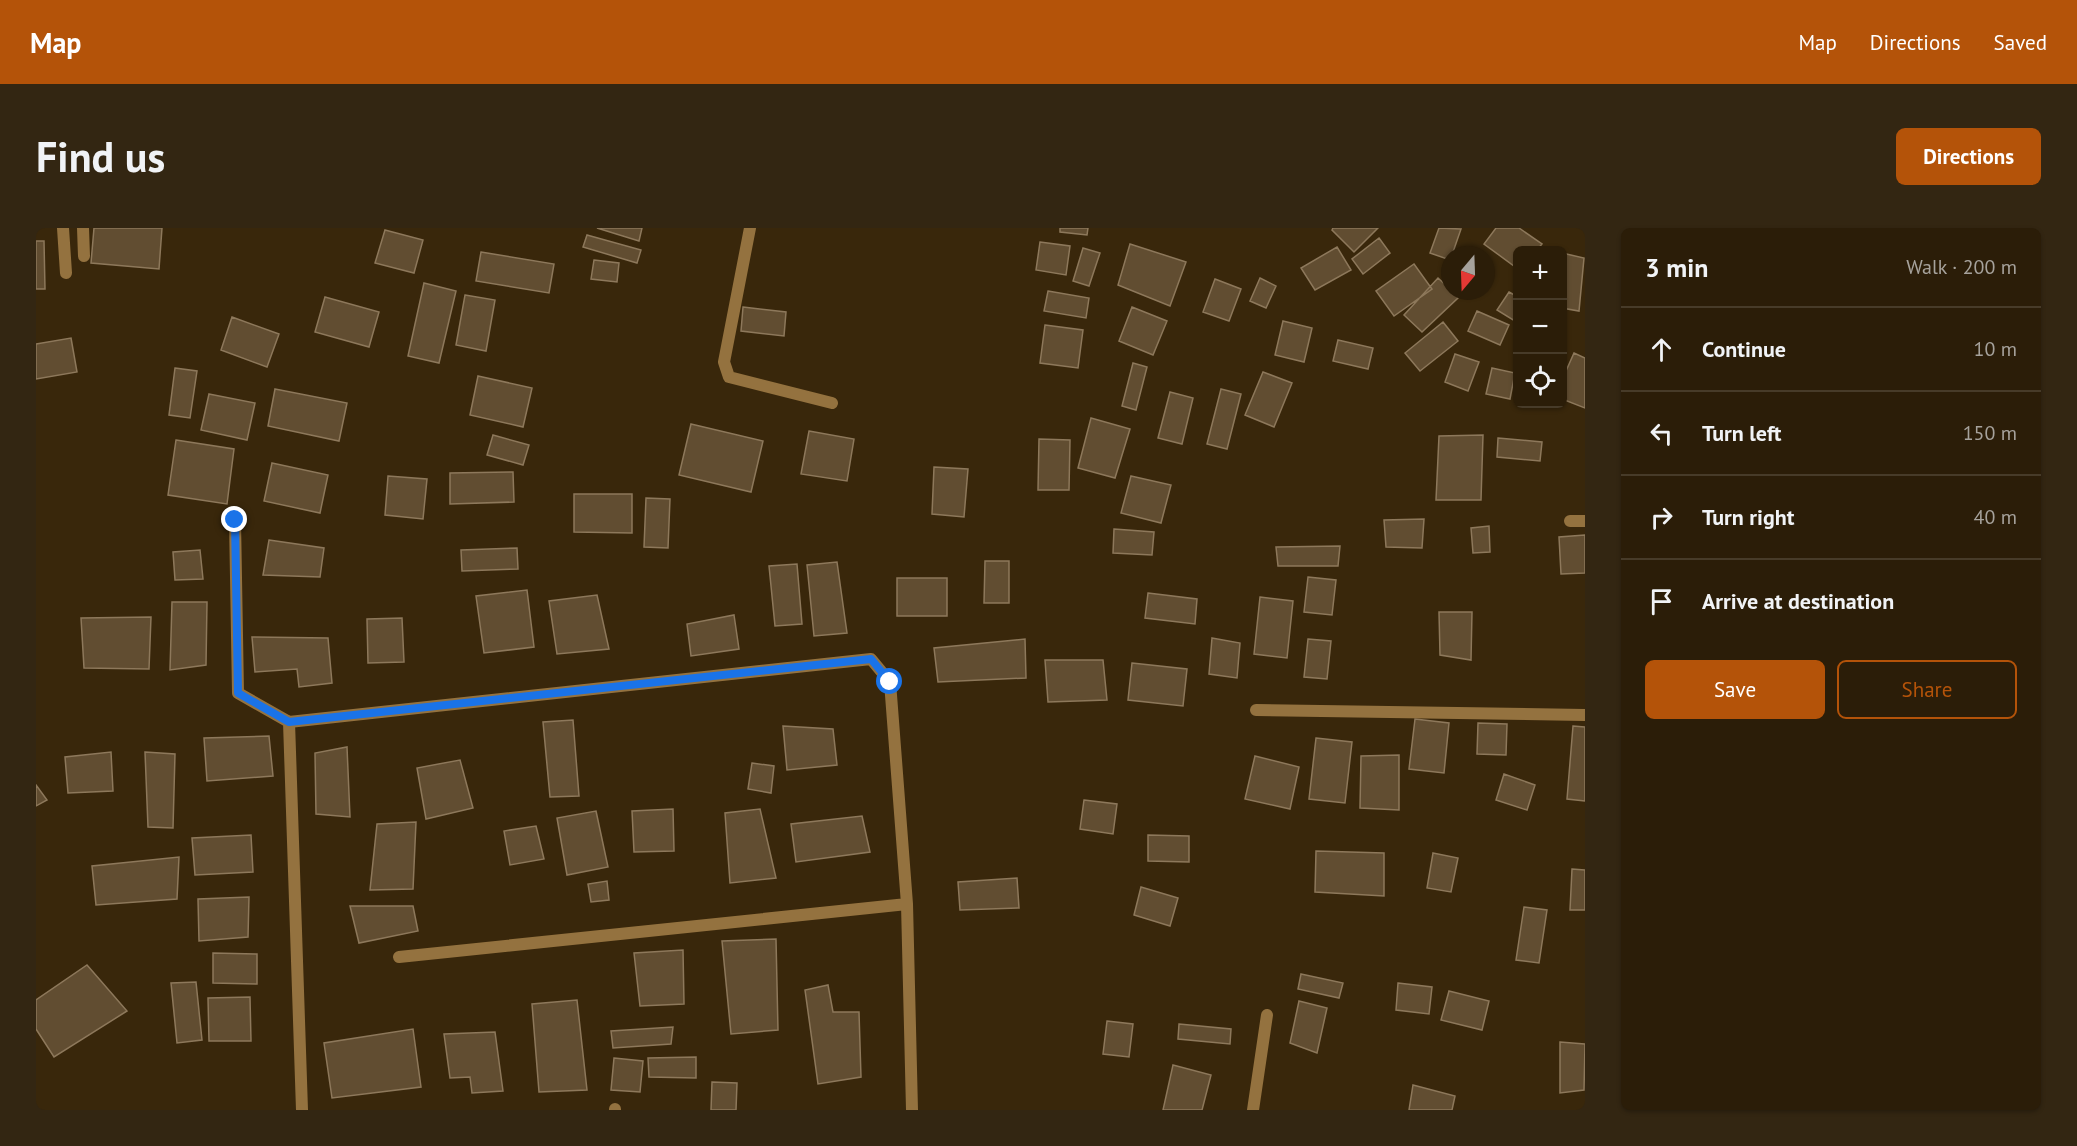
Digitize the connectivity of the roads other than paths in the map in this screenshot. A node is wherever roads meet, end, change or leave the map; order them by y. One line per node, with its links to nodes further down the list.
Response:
1 (63, 228): 5 (street)
2 (83, 228): 4 (street)
3 (750, 228): 6 (street)
4 (84, 256)
5 (66, 273)
6 (832, 403)
7 (235, 520): 12 (street)
8 (1570, 521): 9 (street)
9 (1585, 521)
10 (1256, 710): 11 (street)
11 (1585, 715)
12 (289, 722): 13 (street); 16 (street)
13 (907, 904): 14 (street); 17 (street)
14 (399, 957)
15 (1268, 1015): 18 (street)
16 (302, 1110)
17 (912, 1110)
18 (1253, 1110)

